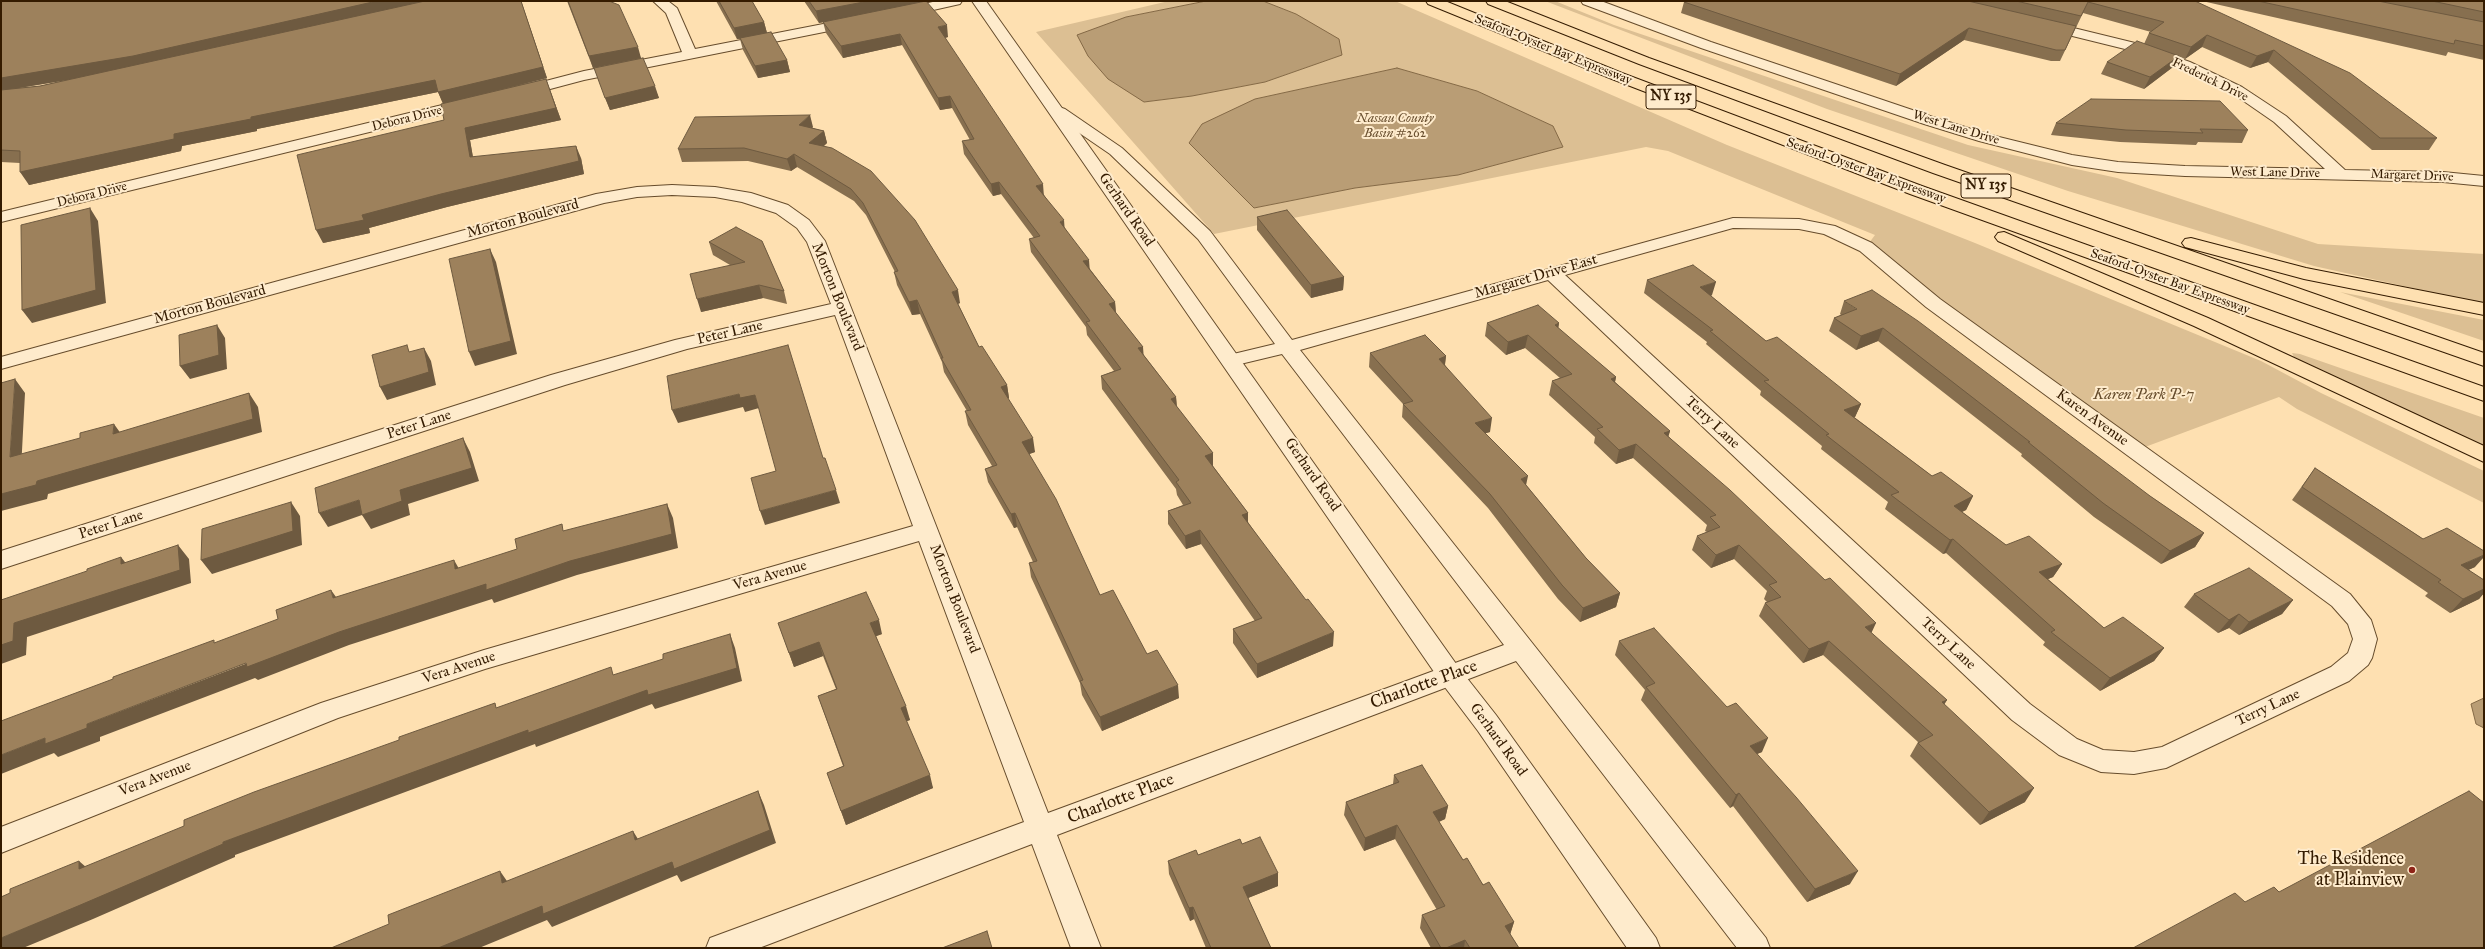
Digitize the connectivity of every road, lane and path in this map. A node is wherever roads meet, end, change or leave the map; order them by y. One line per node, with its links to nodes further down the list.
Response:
1 (660, 1): 10 (street)
2 (955, 1): 7 (street)
3 (979, 1): 13 (street, Gerhard Road)
4 (1433, 1): 15 (highway, Seaford-Oyster Bay Expressway / NY 135)
5 (1493, 1): 14 (highway, Seaford-Oyster Bay Expressway / NY 135)
6 (1588, 1): 16 (street, West Lane Drive)
7 (890, 15)
8 (867, 20): 10 (street)
9 (2030, 22): 16 (street, Frederick Drive)
10 (690, 54): 11 (street)
11 (506, 95)
12 (483, 100): 18 (street, Debora Drive)
13 (1059, 112): 23 (street); 24 (street, Gerhard Road)
14 (1786, 114): 22 (highway); 25 (highway, Seaford-Oyster Bay Expressway / NY 135)
15 (1761, 132): 27 (highway, Seaford-Oyster Bay Expressway / NY 135); 28 (highway)
16 (2340, 174): 17 (street, Margaret Drive)
17 (2484, 181)
18 (1, 216)
19 (1843, 235): 20 (street, Margaret Drive East); 31 (street, Karen Avenue)
20 (1552, 273): 23 (street, Margaret Drive East); 31 (street, Terry Lane)
21 (842, 307): 26 (street, Morton Boulevard); 29 (street, Morton Boulevard); 30 (street, Peter Lane)
22 (2484, 310)
23 (1287, 347): 24 (street, Margaret Drive East); 32 (street)
24 (1232, 360): 33 (street, Gerhard Road)
25 (2484, 360)
26 (1, 363)
27 (2484, 394)
28 (2484, 455)
29 (928, 530): 34 (street, Morton Boulevard); 35 (street, Vera Avenue)
30 (1, 560)
31 (2342, 600)
32 (1521, 649): 33 (street, Charlotte Place); 39 (street)
33 (1450, 675): 34 (street, Charlotte Place); 38 (street, Gerhard Road)
34 (1042, 829): 36 (street, Charlotte Place); 37 (street, Morton Boulevard)
35 (1, 840)
36 (721, 948)
37 (1086, 948)
38 (1645, 948)
39 (1755, 948)

